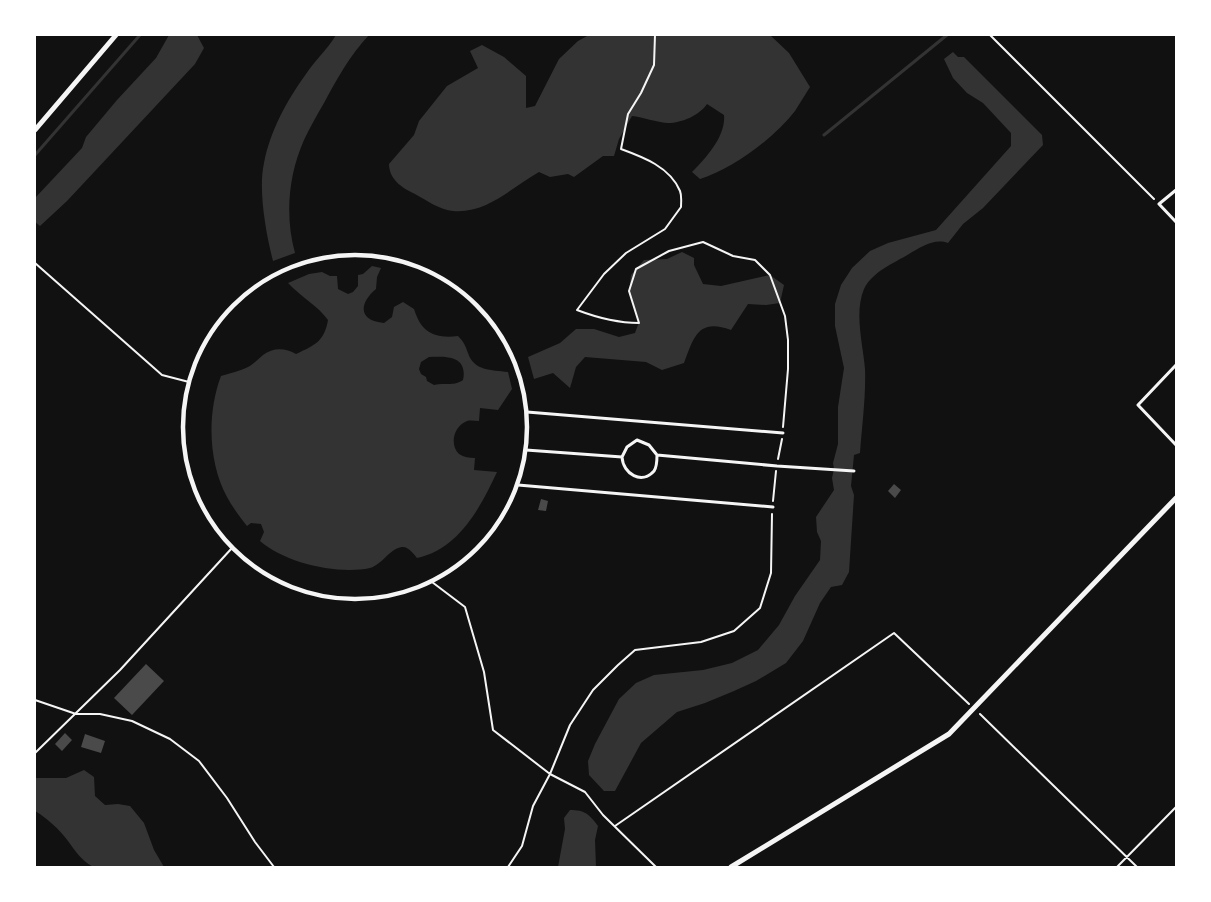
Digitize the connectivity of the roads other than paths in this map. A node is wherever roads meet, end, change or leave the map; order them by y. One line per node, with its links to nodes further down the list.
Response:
1 (116, 35): 2 (street)
2 (35, 130)
3 (1176, 190): 4 (lane)
4 (1176, 222)
5 (1176, 365): 8 (lane)
6 (527, 412): 7 (lane); 9 (street); 13 (street)
7 (783, 433)
8 (1176, 445)
9 (526, 450): 11 (lane); 13 (street)
10 (658, 456): 11 (lane); 11 (lane); 12 (lane)
11 (622, 457)
12 (854, 471)
13 (518, 485): 15 (lane)
14 (1176, 498): 16 (street)
15 (772, 507)
16 (731, 867)

